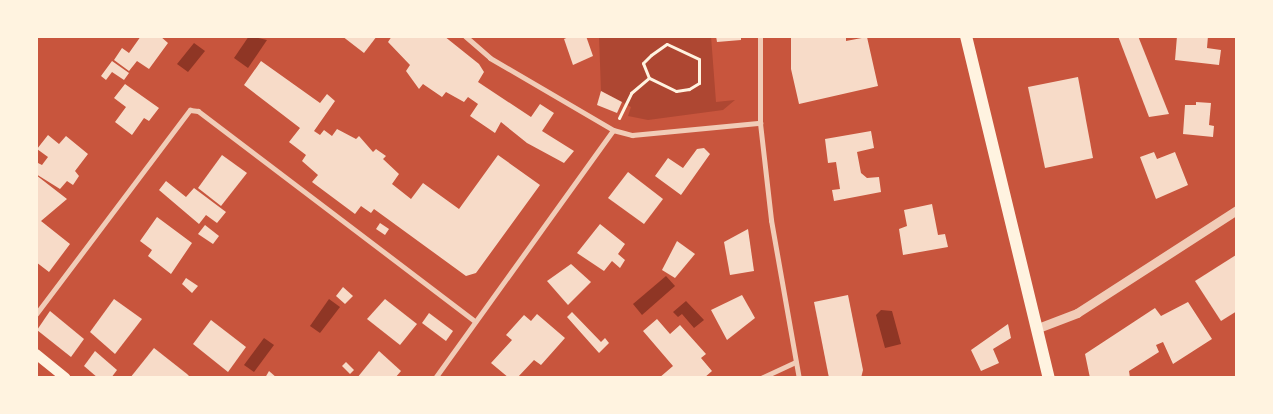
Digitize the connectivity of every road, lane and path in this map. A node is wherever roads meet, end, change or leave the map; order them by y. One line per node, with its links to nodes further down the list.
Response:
1 (465, 36): 6 (street)
2 (760, 36): 5 (street)
3 (966, 36): 12 (main road)
4 (650, 78): 4 (path); 6 (path)
5 (760, 123): 6 (street); 14 (street)
6 (613, 130): 11 (street)
7 (1237, 140): 8 (street)
8 (1237, 150)
9 (1237, 210): 12 (street)
10 (36, 314): 11 (street)
11 (475, 321): 16 (street)
12 (1038, 328): 19 (main road)
13 (36, 354): 15 (main road)
14 (794, 362): 17 (street); 18 (street)
15 (66, 378)
16 (435, 378)
17 (761, 378)
18 (799, 378)
19 (1050, 378)

